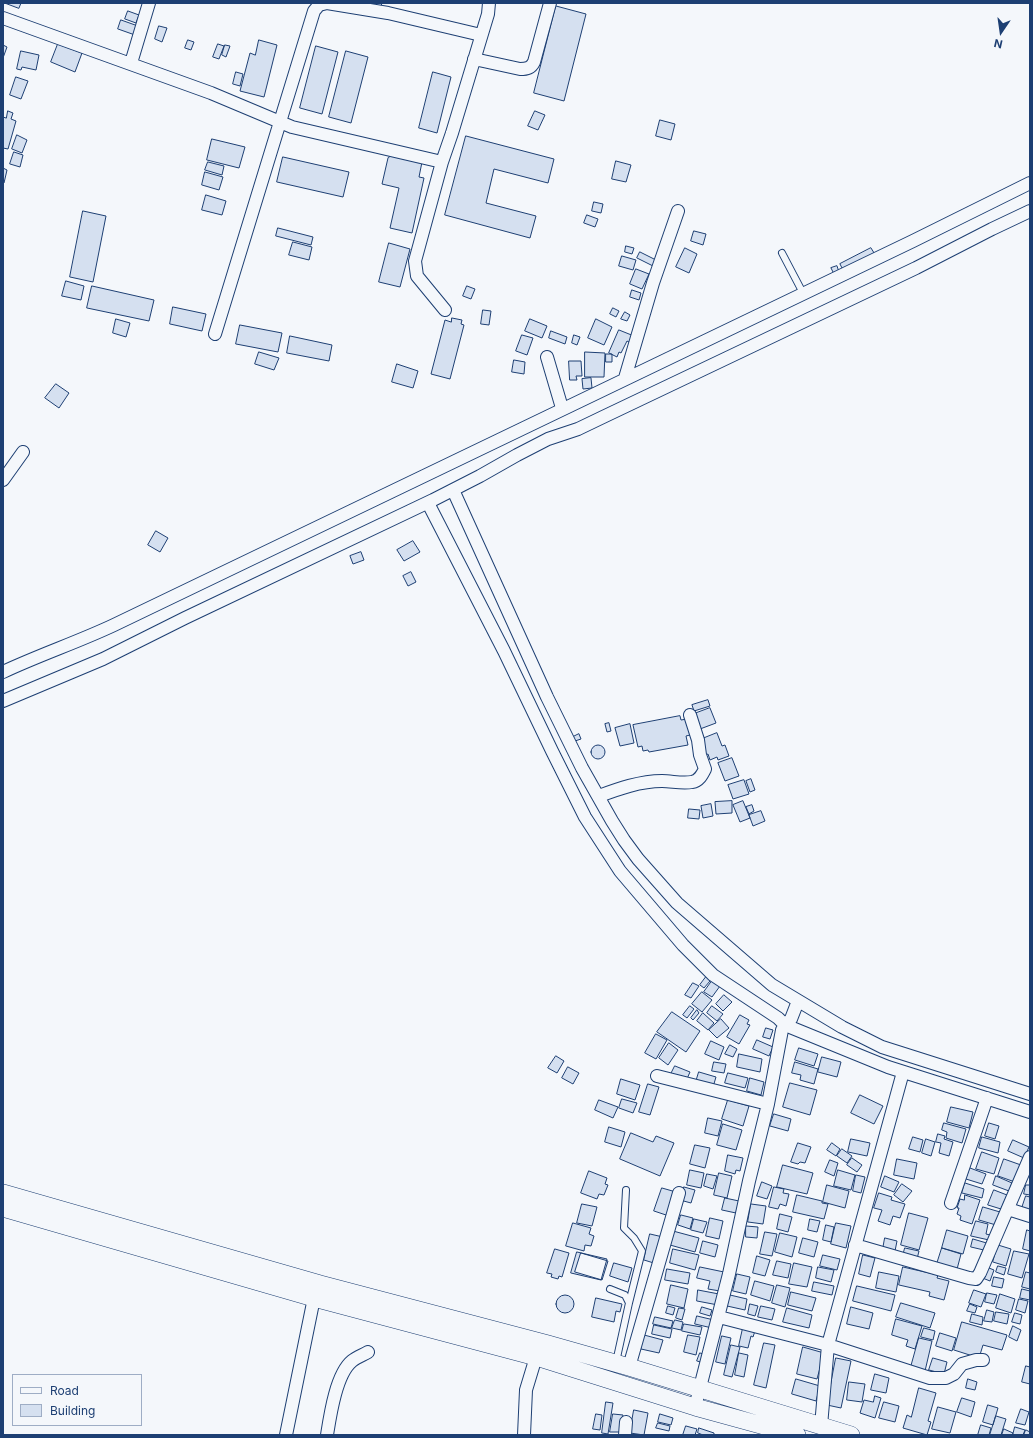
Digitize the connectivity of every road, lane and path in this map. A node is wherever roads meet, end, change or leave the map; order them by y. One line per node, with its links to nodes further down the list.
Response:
1 (148, 3): 7 (street)
2 (490, 3): 5 (street)
3 (550, 3): 6 (street)
4 (3, 18): 7 (street)
5 (481, 35): 6 (street); 8 (street)
6 (474, 59): 9 (street)
7 (131, 63): 8 (street)
8 (280, 122): 9 (street); 16 (street)
9 (442, 162): 15 (street)
10 (1030, 183): 14 (street)
11 (678, 211): 18 (street)
12 (1030, 211): 22 (street)
13 (782, 253): 14 (lane)
14 (803, 293): 18 (street)
15 (445, 310)
16 (215, 334)
17 (547, 357): 19 (street)
18 (625, 378): 19 (street)
19 (562, 408): 24 (street)
20 (23, 452): 21 (street)
21 (3, 480)
22 (451, 491): 23 (street); 27 (street)
23 (430, 502): 25 (street); 29 (street)
24 (3, 672)
25 (3, 701)
26 (690, 715): 27 (street)
27 (599, 796): 28 (street)
28 (797, 1004): 29 (street); 32 (street)
29 (788, 1022): 30 (street); 34 (street)
30 (903, 1072): 33 (street); 44 (street)
31 (657, 1076): 34 (street)
32 (1030, 1094)
33 (987, 1098): 35 (street); 40 (street)
34 (768, 1104): 48 (street)
35 (1030, 1112)
36 (1030, 1157): 42 (street)
37 (626, 1190): 47 (lane)
38 (679, 1192): 53 (street)
39 (3, 1193): 53 (street)
40 (951, 1203)
41 (3, 1208): 46 (street)
42 (1008, 1209): 43 (street); 44 (street)
43 (1030, 1216)
44 (855, 1245): 49 (street)
45 (610, 1289): 47 (lane)
46 (314, 1298): 51 (street); 58 (street)
47 (629, 1303): 53 (lane)
48 (719, 1317): 49 (street); 54 (street)
49 (828, 1345): 52 (street); 57 (street)
50 (368, 1352): 59 (street)
51 (536, 1357): 55 (street); 60 (street)
52 (983, 1360)
53 (623, 1365): 54 (street)
54 (700, 1389): 55 (street); 57 (street)
55 (695, 1407): 62 (street)
56 (626, 1422): 61 (street)
57 (821, 1426): 63 (street)
58 (286, 1435)
59 (327, 1435)
60 (524, 1435)
61 (625, 1435)
62 (797, 1435)
63 (852, 1435)

